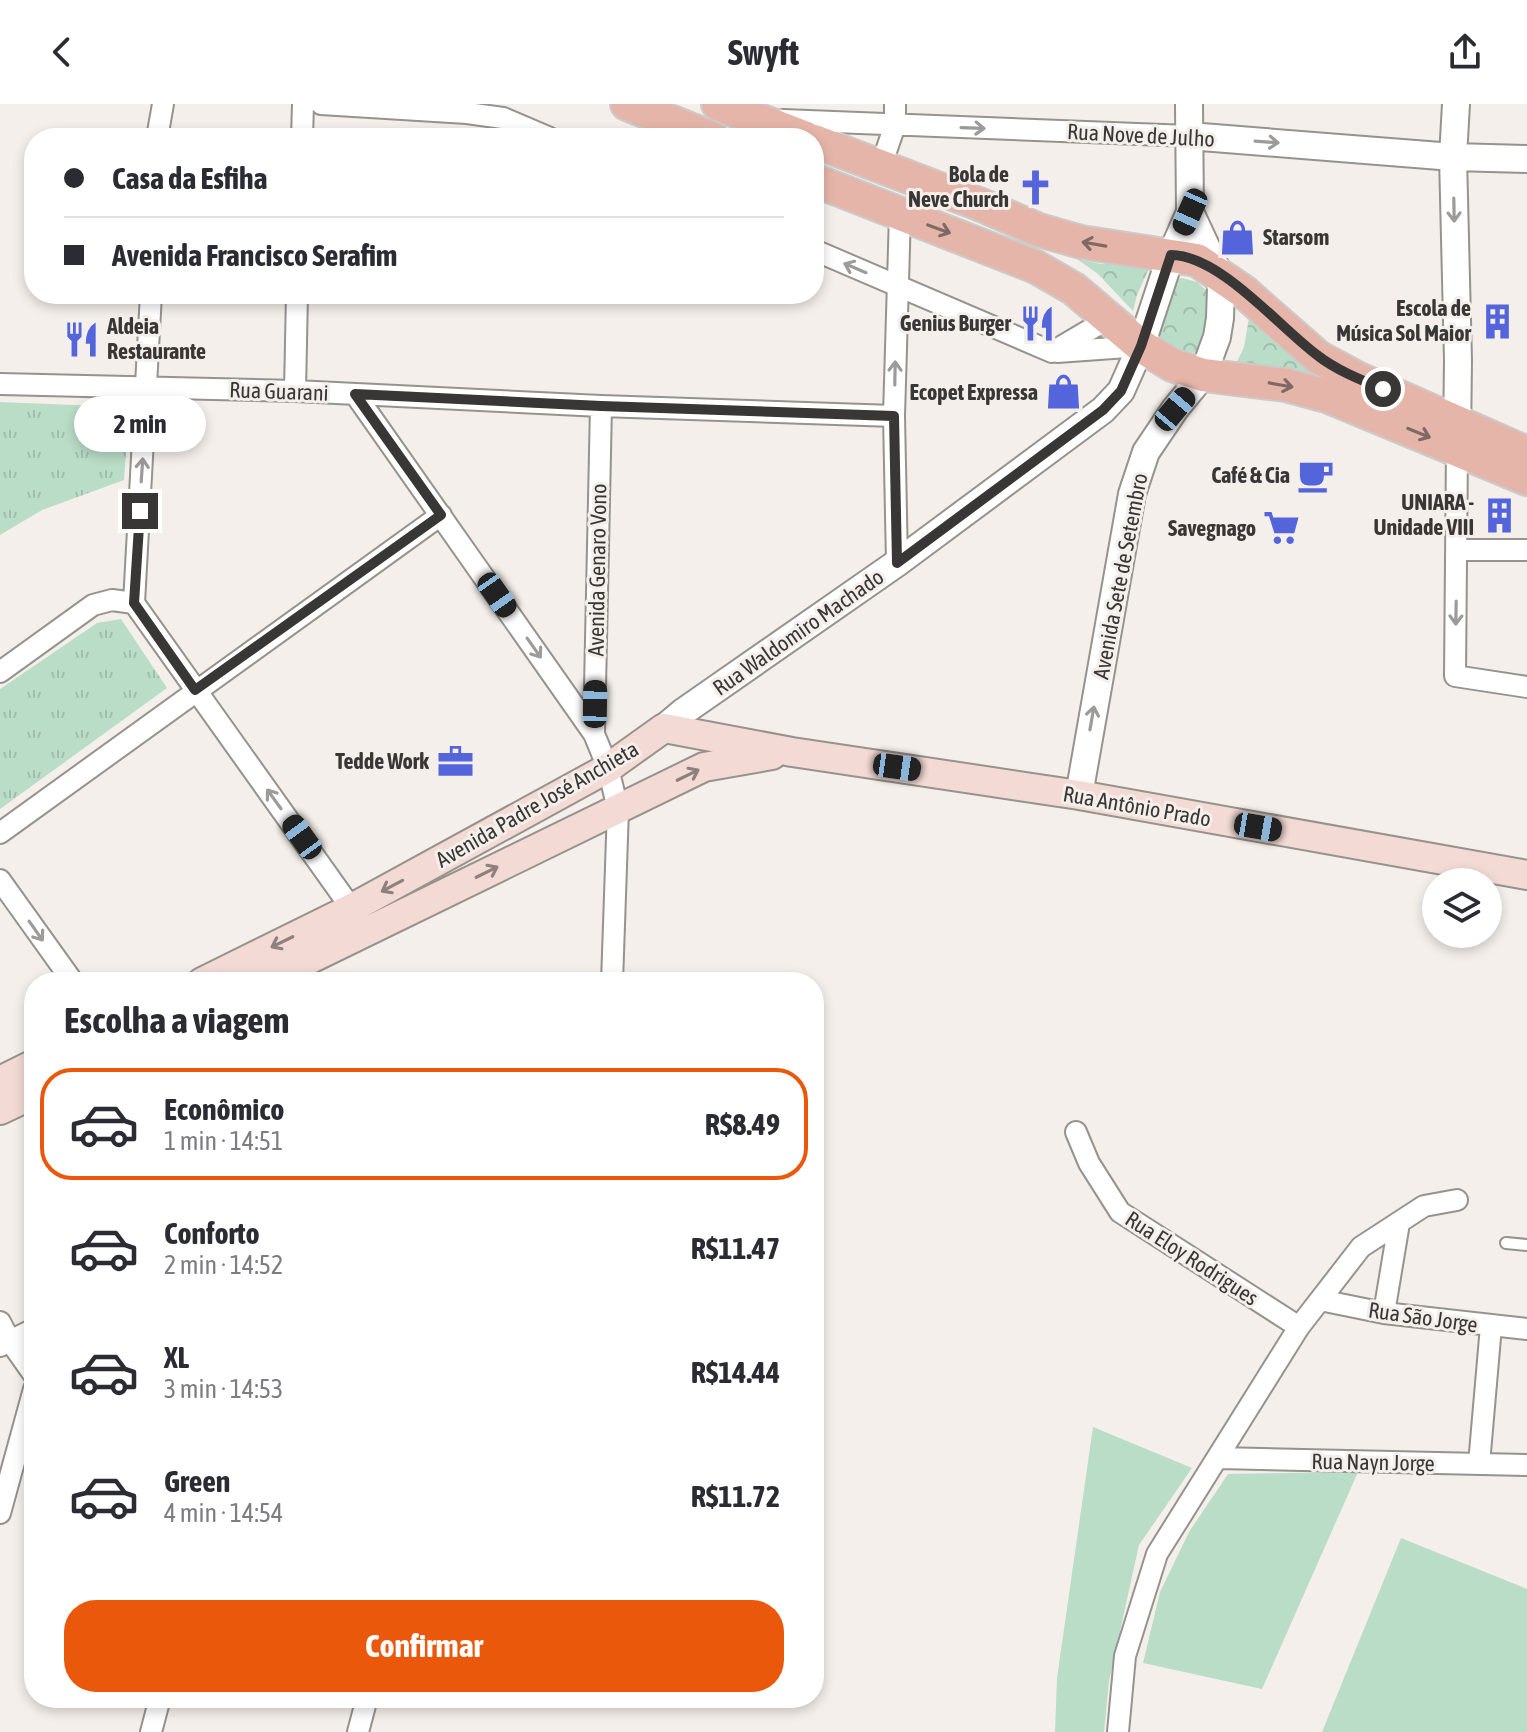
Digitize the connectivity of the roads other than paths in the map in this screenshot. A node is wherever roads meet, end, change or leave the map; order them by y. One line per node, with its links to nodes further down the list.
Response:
1 (163, 104): 12 (street)
2 (303, 104): 13 (street)
3 (321, 104): 9 (street)
4 (627, 104): 15 (main road)
5 (718, 104): 10 (main road)
6 (895, 104): 11 (street)
7 (1189, 104): 17 (street)
8 (1456, 104): 19 (street)
9 (505, 111): 14 (street)
10 (755, 119): 11 (street, Rua Nove de Julho); 16 (main road)
11 (895, 125): 17 (street, Rua Nove de Julho, one-way to 17); 21 (street)
12 (159, 128)
13 (302, 128)
14 (533, 128)
15 (687, 128)
16 (779, 128)
17 (1189, 136): 19 (street, Rua Nove de Julho, one-way to 19); 23 (street)
18 (824, 145): 21 (main road)
19 (1453, 157): 20 (street, Rua Nove de Julho); 41 (street, one-way to 41)
20 (1527, 159)
21 (881, 166): 22 (main road); 26 (main road, one-way to 21)
22 (827, 185): 24 (main road)
23 (1190, 212): 26 (street); 27 (street)
24 (900, 214): 28 (street); 31 (main road, one-way to 31)
25 (824, 254): 28 (street, one-way to 25)
26 (1171, 255): 27 (main road); 32 (street, Rua Waldomiro Machado)
27 (1218, 272): 34 (street, Avenida Sete de Setembro); 41 (main road)
28 (897, 285): 33 (street); 40 (street, one-way to 28)
29 (151, 304): 36 (street)
30 (297, 304): 37 (street)
31 (1108, 319): 32 (main road); 33 (street)
32 (1141, 346): 33 (street); 34 (main road); 47 (street, Rua Waldomiro Machado)
33 (1052, 352)
34 (1203, 375): 41 (main road, one-way to 41); 56 (street, Avenida Sete de Setembro, one-way to 34)
35 (0, 384): 36 (street, Rua Guarani)
36 (148, 388): 37 (street, Rua Guarani); 48 (street, one-way to 36)
37 (295, 391): 38 (street, Rua Guarani)
38 (355, 394): 39 (street, Rua Guarani); 44 (street)
39 (601, 406): 40 (street, Rua Guarani); 53 (street, Avenida Genaro Vono)
40 (894, 416): 47 (street)
41 (1456, 435): 42 (main road); 43 (main road); 45 (street)
42 (1527, 453)
43 (1527, 479)
44 (441, 515): 51 (street); 53 (street, one-way to 53)
45 (1457, 550): 46 (street); 50 (street, one-way to 50)
46 (1527, 550)
47 (897, 563): 52 (street, Rua Waldomiro Machado)
48 (134, 603): 49 (street); 51 (street)
49 (0, 672)
50 (1527, 687)
51 (195, 690): 58 (street); 61 (street, one-way to 51)
52 (664, 728): 54 (main road); 55 (main road, Avenida Padre José Anchieta)
53 (594, 734): 55 (street)
54 (792, 752): 56 (main road, Rua Antônio Prado); 57 (main road, Avenida Padre José Anchieta, one-way to 54)
55 (608, 768): 57 (street); 61 (main road, Avenida Padre José Anchieta, one-way to 61)
56 (1079, 795): 59 (main road, Rua Antônio Prado)
57 (618, 809): 61 (main road, Avenida Padre José Anchieta, one-way to 57); 65 (street)
58 (0, 833)
59 (1527, 875)
60 (0, 880): 62 (street, one-way to 62)
61 (360, 919): 63 (main road, Avenida Padre José Anchieta, one-way to 63); 64 (main road, Avenida Padre José Anchieta)
62 (66, 972)
63 (227, 972)
64 (278, 972)
65 (612, 972)
66 (24, 1069): 67 (main road)
67 (0, 1081)
68 (24, 1099): 69 (main road)
69 (0, 1110)
70 (1076, 1132): 79 (street, Rua Eloy Rodrigues)
71 (1457, 1200): 72 (street)
72 (1399, 1223): 75 (street); 76 (street)
73 (1506, 1243): 74 (lane)
74 (1527, 1245)
75 (1320, 1300): 76 (street, Rua São Jorge); 79 (street)
76 (1384, 1313): 78 (street, Rua São Jorge)
77 (0, 1322): 82 (street)
78 (1491, 1326): 80 (street, Rua São Jorge); 86 (street)
79 (1299, 1327): 85 (street)
80 (1527, 1329)
81 (24, 1334): 82 (street)
82 (5, 1343): 83 (street)
83 (24, 1364)
84 (24, 1425): 88 (street)
85 (1219, 1458): 86 (street, Rua Nayn Jorge); 93 (street)
86 (1479, 1464): 87 (street, Rua Nayn Jorge)
87 (1527, 1465)
88 (0, 1513)
89 (157, 1708): 91 (street)
90 (364, 1708): 92 (street)
91 (151, 1732)
92 (358, 1732)
93 (1118, 1732)

